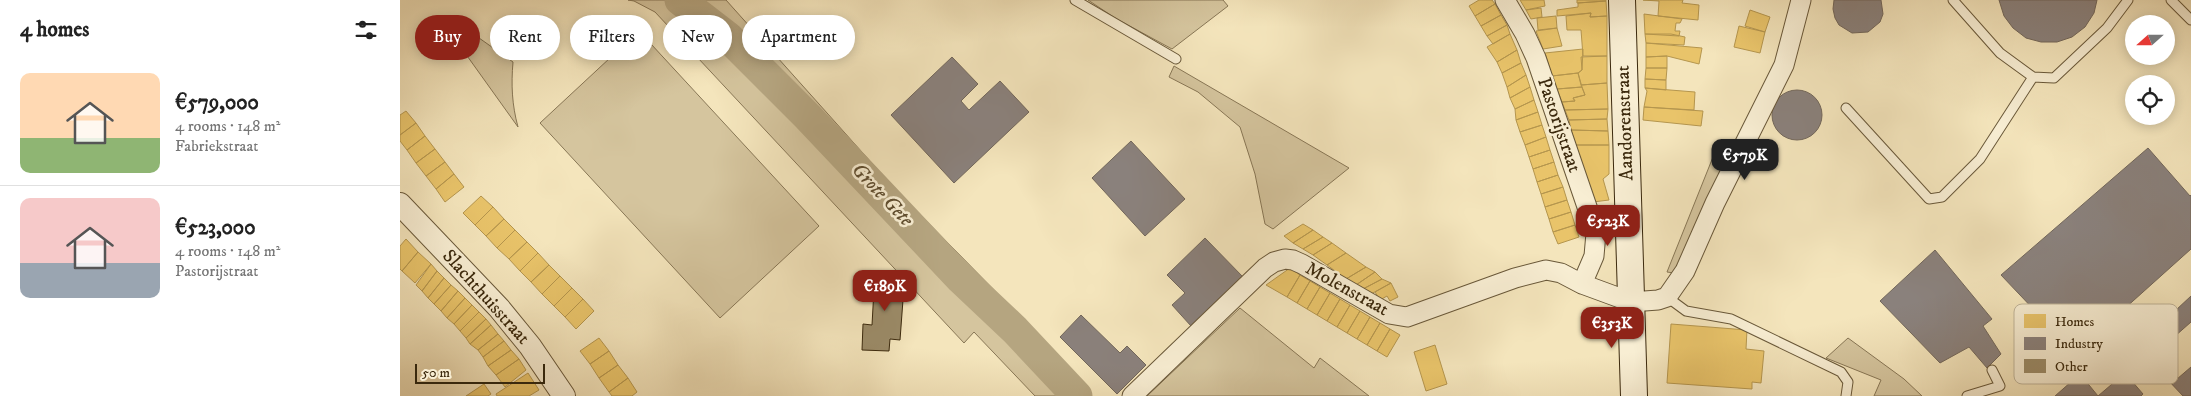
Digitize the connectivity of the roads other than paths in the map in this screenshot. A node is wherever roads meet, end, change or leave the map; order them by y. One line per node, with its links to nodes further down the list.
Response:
1 (1075, 0): 9 (lane)
2 (1505, 0): 13 (street, Pastorijstraat)
3 (1622, 0): 15 (main road, Aandorenstraat)
4 (1801, 0): 14 (street)
5 (1953, 0): 10 (lane)
6 (2128, 0): 10 (lane)
7 (2171, 0): 8 (lane)
8 (2191, 20)
9 (1176, 59)
10 (2033, 77): 11 (lane)
11 (1846, 108)
12 (400, 204): 17 (street, Slachthuisstraat)
13 (1582, 284): 15 (street, Molenstraat); 18 (street, Molenstraat)
14 (1667, 297): 15 (street); 20 (lane)
15 (1631, 302): 19 (main road, Aandorenstraat)
16 (1992, 370): 21 (lane)
17 (564, 396)
18 (1132, 396)
19 (1634, 396)
20 (1846, 396)
21 (1967, 396)

